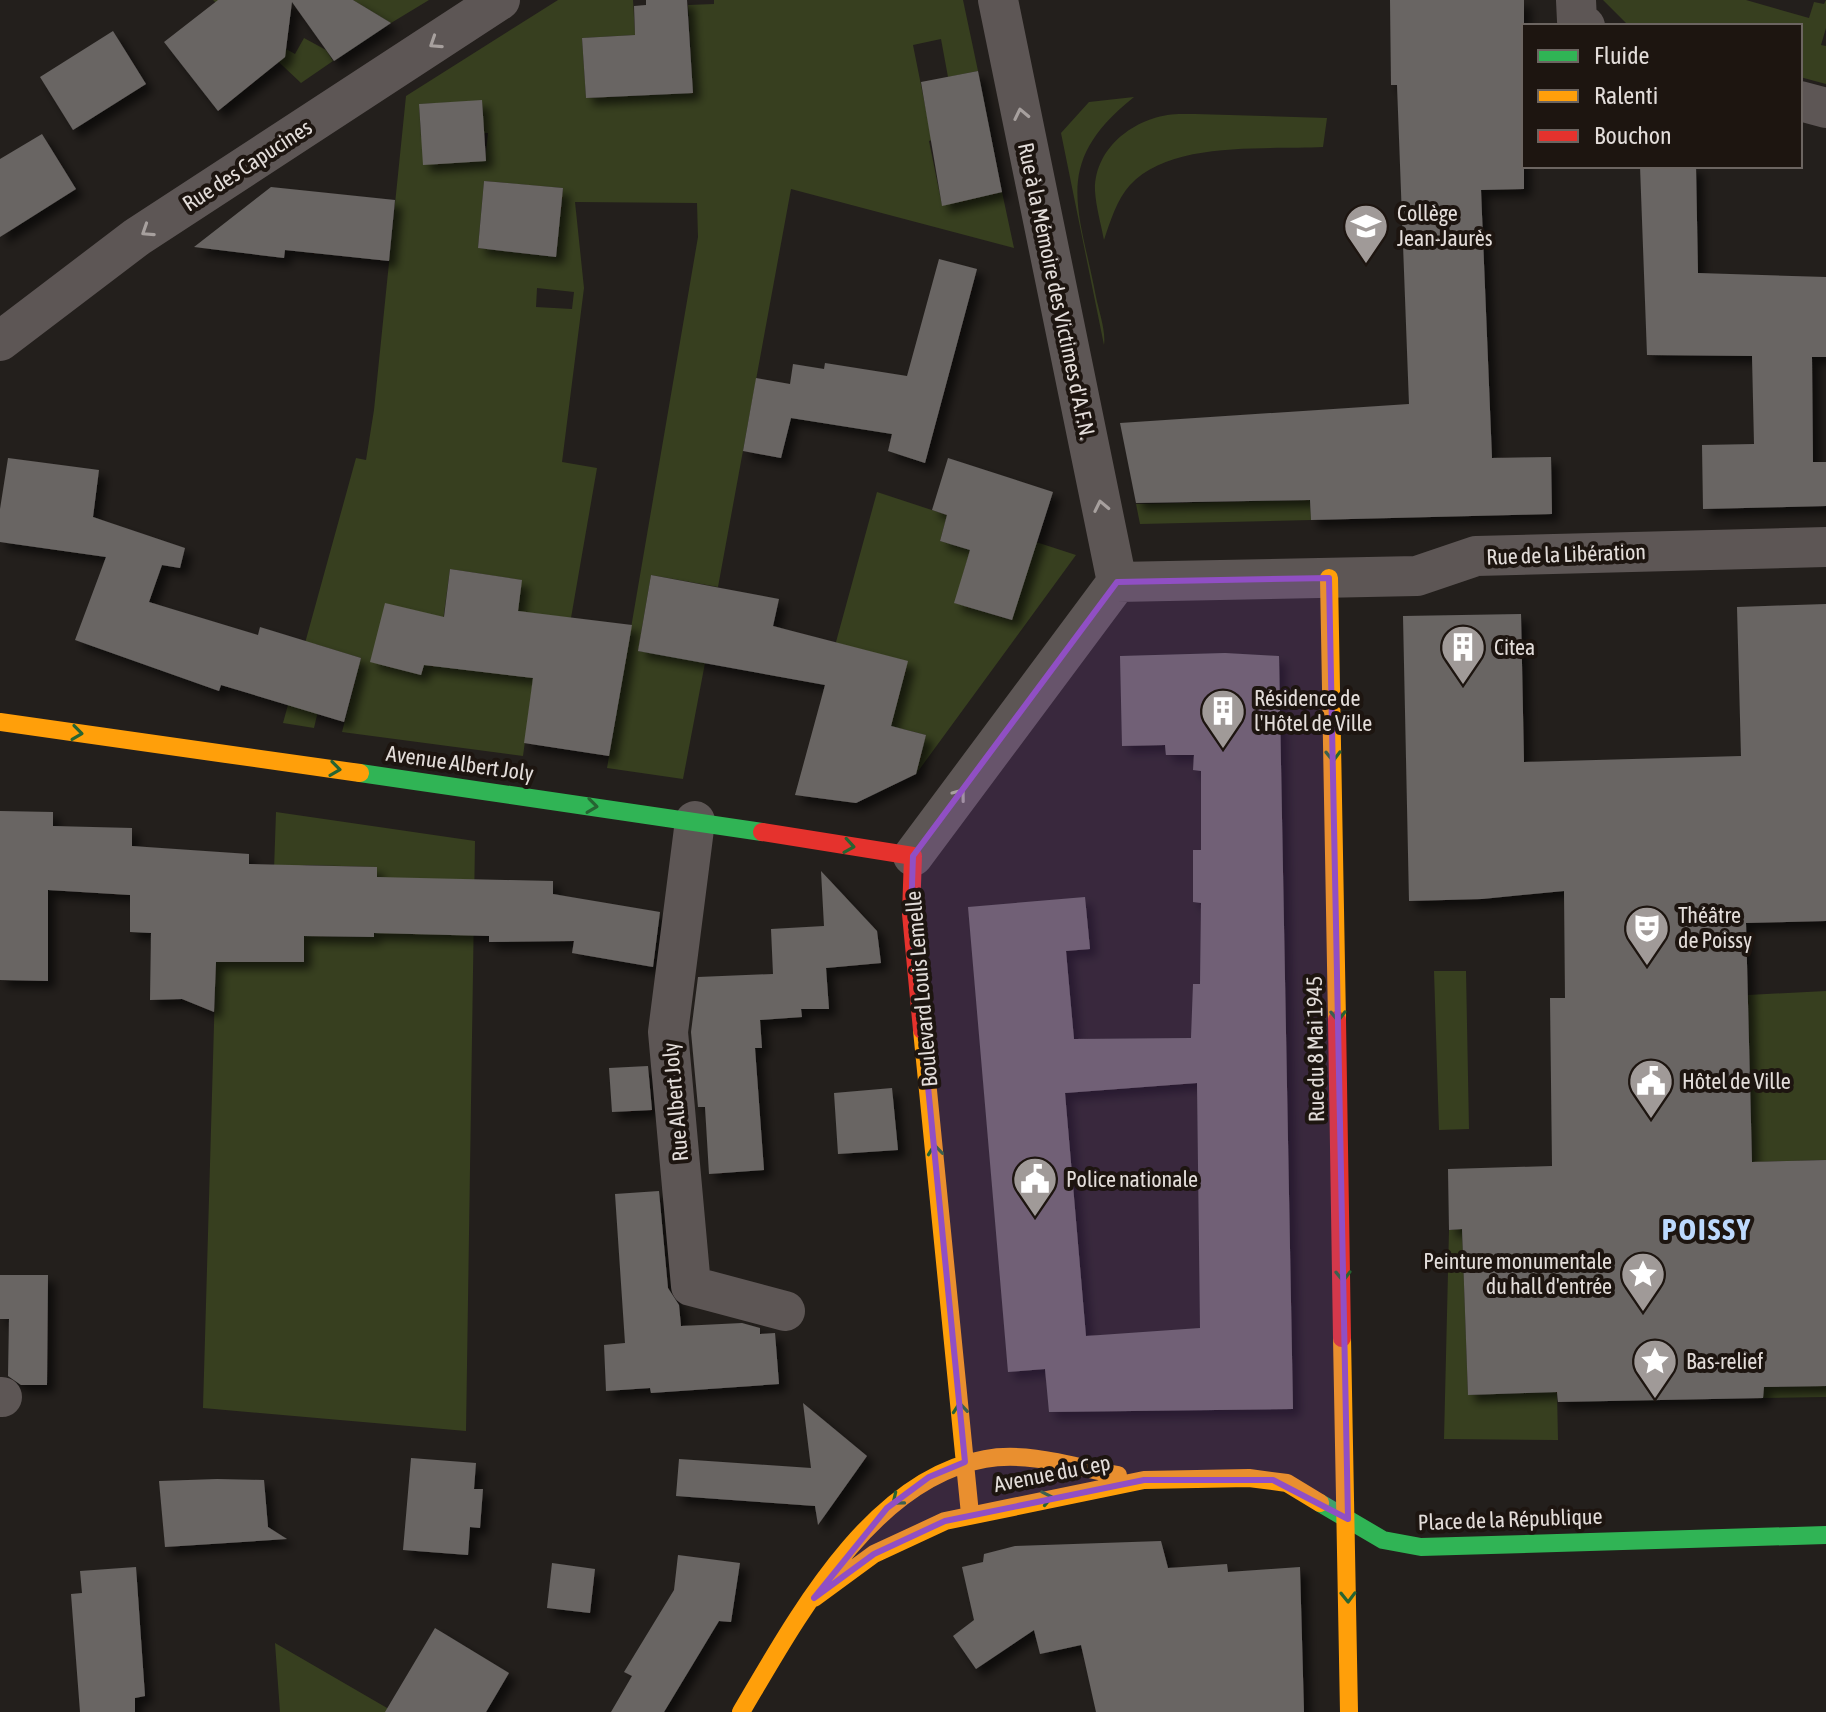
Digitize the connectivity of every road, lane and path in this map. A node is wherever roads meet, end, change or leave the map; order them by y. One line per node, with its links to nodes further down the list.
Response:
1 (500, 0): 7 (street, Rue des Capucines, one-way to 7)
2 (998, 0): 10 (street, Rue à la Mémoire des Victimes d'A.F.N., one-way to 2)
3 (1576, 0): 4 (street)
4 (1582, 24)
5 (1802, 102): 6 (street)
6 (1826, 108)
7 (0, 341)
8 (1826, 547): 9 (street, Rue de la Libération)
9 (1329, 578): 10 (street, Rue de la Libération); 18 (street, Rue du 8 Mai 1945, one-way to 18)
10 (1117, 582): 13 (street, one-way to 10)
11 (0, 722): 12 (street, Avenue Albert Joly, one-way to 12)
12 (695, 821): 13 (street, Avenue Albert Joly, one-way to 13); 14 (street, Rue Albert Joly)
13 (913, 856): 15 (street, Boulevard Louis Lemelle, one-way to 13)
14 (785, 1311)
15 (965, 1462): 16 (street, Avenue du Cep); 17 (street, Boulevard Louis Lemelle); 20 (street, one-way to 20)
16 (1144, 1480): 17 (street, Avenue du Cep, one-way to 16); 18 (street, Avenue du Cep)
17 (970, 1514): 20 (street)
18 (1348, 1519): 19 (street, Place de la République); 22 (street, one-way to 22)
19 (1826, 1535)
20 (814, 1598): 21 (street)
21 (741, 1712)
22 (1349, 1712)

